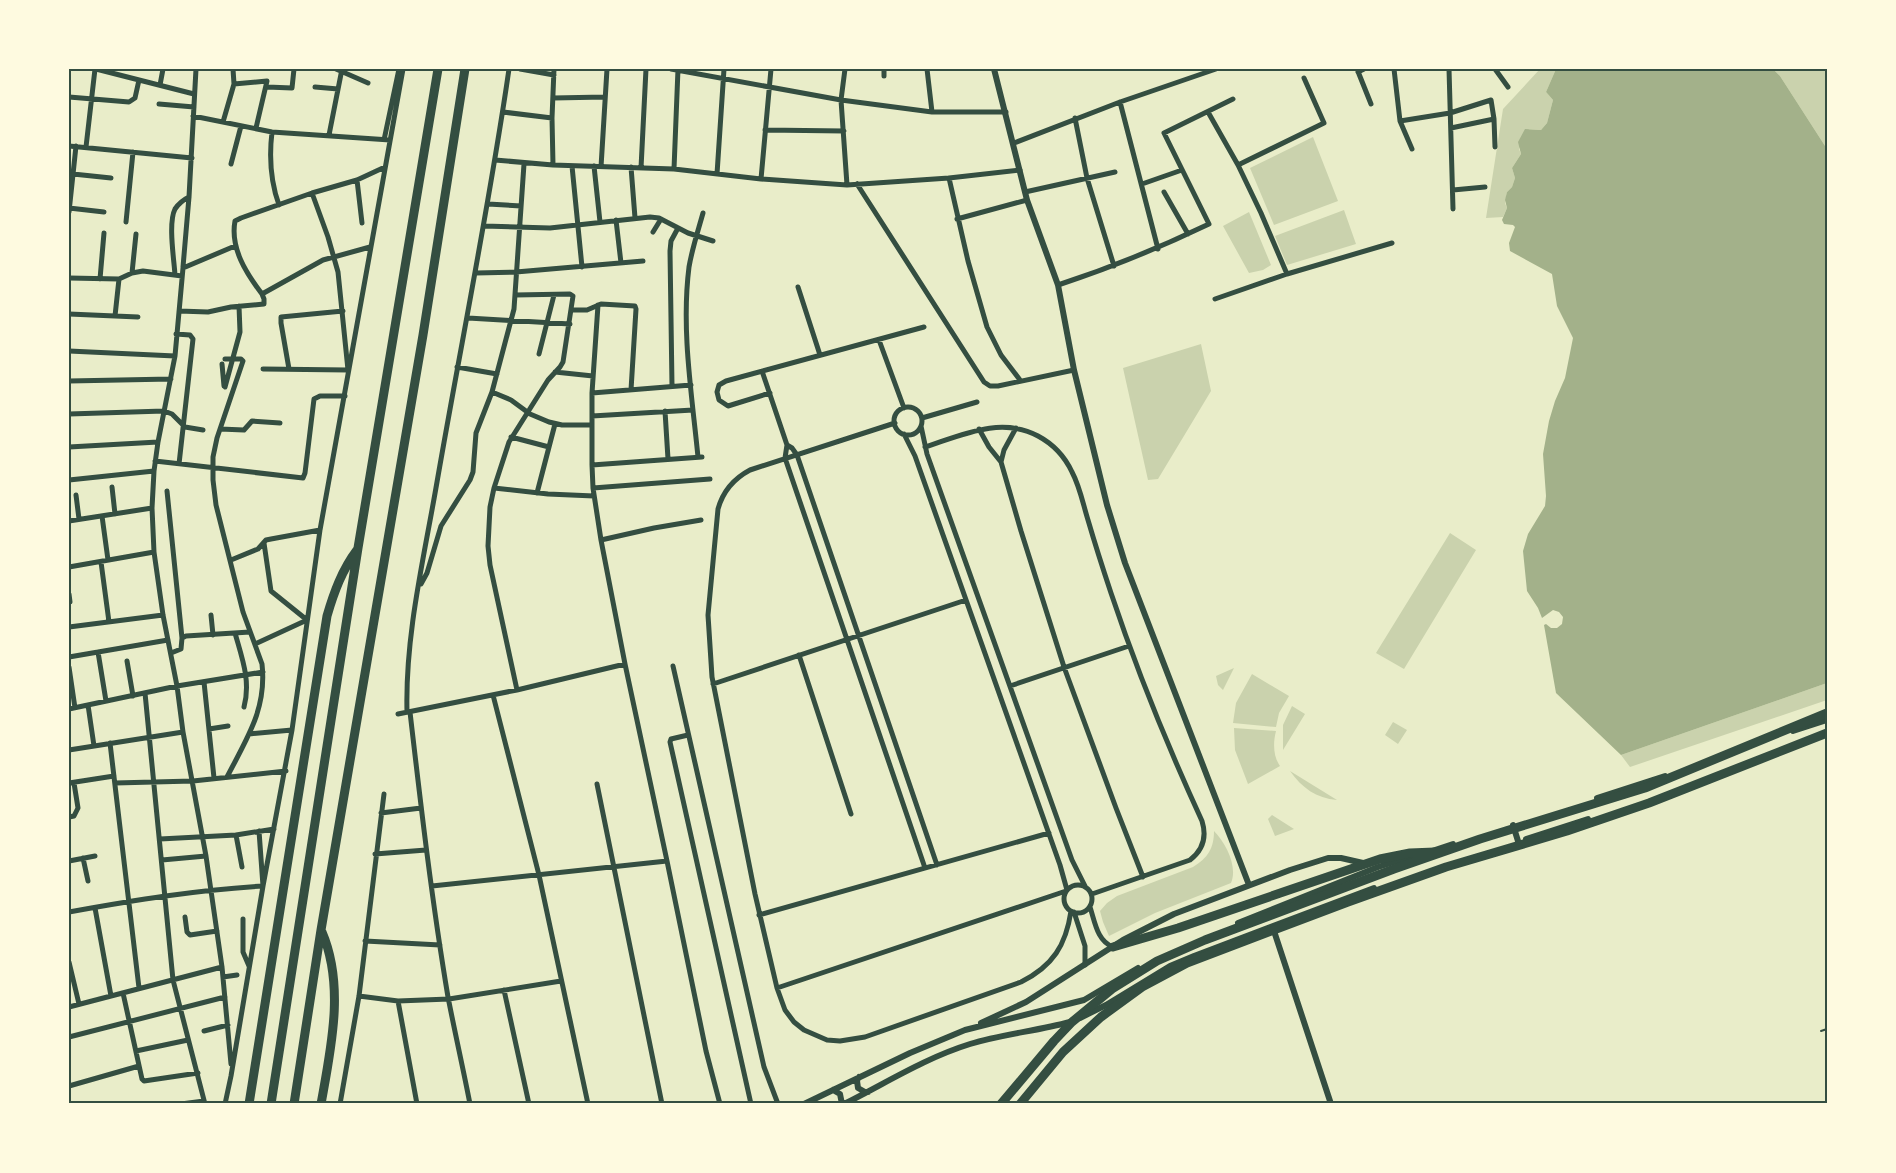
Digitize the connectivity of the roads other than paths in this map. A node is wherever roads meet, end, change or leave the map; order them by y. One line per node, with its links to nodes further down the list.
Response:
1 (95, 69): 27 (street); 44 (street)
2 (163, 69): 34 (street)
3 (196, 69): 40 (street)
4 (233, 69): 33 (street)
5 (294, 69): 35 (street)
6 (340, 69): 32 (street); 39 (street)
7 (401, 69): 69 (street)
8 (438, 69): 253 (highway)
9 (465, 69): 374 (highway)
10 (509, 69): 51 (street)
11 (520, 69): 28 (street)
12 (607, 69): 42 (street)
13 (646, 69): 88 (street)
14 (671, 69): 24 (street)
15 (724, 69): 29 (street)
16 (771, 69): 37 (street)
17 (845, 69): 46 (street)
18 (927, 69): 52 (street)
19 (994, 69): 53 (street)
20 (1216, 69): 25 (street)
21 (1394, 69): 60 (street)
22 (1449, 69): 55 (street)
23 (1495, 69): 38 (street)
24 (678, 70): 29 (street); 89 (street)
25 (1208, 70): 47 (street)
26 (1361, 70): 49 (street)
27 (122, 72): 31 (street)
28 (554, 72): 43 (street)
29 (722, 78): 37 (street); 94 (street)
30 (1304, 78): 82 (street)
31 (139, 80): 34 (street); 44 (street)
32 (368, 83)
33 (234, 84): 35 (street); 61 (street)
34 (160, 85): 40 (street)
35 (267, 87): 63 (street)
36 (315, 87): 39 (street)
37 (770, 87): 46 (street); 65 (street)
38 (1508, 87)
39 (338, 89): 68 (street)
40 (194, 94): 50 (street)
41 (69, 97): 44 (street)
42 (605, 97): 43 (street); 85 (street)
43 (553, 98): 57 (street)
44 (92, 99): 73 (street)
45 (1233, 99): 54 (street)
46 (841, 100): 52 (street); 66 (street)
47 (1120, 102): 58 (street); 102 (street)
48 (159, 104): 50 (street)
49 (1371, 104)
50 (194, 107): 56 (street)
51 (503, 112): 57 (street); 78 (street)
52 (932, 112): 53 (street)
53 (1006, 112): 70 (street)
54 (1208, 112): 82 (street); 91 (street)
55 (1450, 113): 59 (street); 60 (street); 64 (street)
56 (193, 116): 61 (street); 77 (street)
57 (552, 118): 81 (street)
58 (1075, 118): 70 (street); 97 (street)
59 (1494, 118): 64 (street); 74 (street)
60 (1400, 121): 75 (street)
61 (223, 122): 62 (street)
62 (241, 126): 63 (street); 79 (street)
63 (256, 128): 67 (street)
64 (1451, 128): 104 (street)
65 (765, 130): 66 (street); 99 (street)
66 (844, 131): 100 (street)
67 (272, 132): 68 (street); 110 (street)
68 (329, 135): 69 (street)
69 (387, 140): 86 (street)
70 (1014, 143): 90 (street)
71 (69, 146): 72 (street)
72 (76, 146): 73 (street); 93 (street)
73 (86, 147): 76 (street)
74 (1495, 147)
75 (1412, 149)
76 (133, 152): 77 (street); 121 (street)
77 (192, 158): 108 (street)
78 (495, 160): 80 (street); 111 (street)
79 (231, 164)
80 (524, 164): 81 (street); 112 (street)
81 (553, 165): 83 (street)
82 (1238, 165): 147 (street)
83 (572, 166): 84 (street); 124 (street)
84 (594, 166): 85 (street); 122 (street)
85 (601, 166): 87 (street)
86 (385, 167): 98 (street); 136 (street)
87 (631, 167): 88 (street); 117 (street)
88 (641, 168): 89 (street)
89 (674, 169): 94 (street)
90 (1020, 170): 96 (street); 105 (street)
91 (1182, 170): 102 (street); 131 (street)
92 (1115, 172): 97 (street)
93 (73, 174): 95 (street); 114 (street)
94 (717, 174): 99 (street)
95 (111, 177)
96 (949, 178): 101 (street); 119 (street)
97 (1087, 178): 105 (street); 141 (street)
98 (357, 180): 107 (street); 123 (street)
99 (761, 180): 100 (street)
100 (847, 184): 101 (street)
101 (857, 184): 189 (street)
102 (1142, 184): 137 (street)
103 (1485, 187): 104 (street)
104 (1452, 190): 113 (street)
105 (1025, 192): 109 (street)
106 (1164, 192): 131 (street)
107 (312, 193): 110 (street); 138 (street)
108 (189, 196): 142 (street); 148 (street)
109 (1027, 200): 119 (street); 153 (street)
110 (279, 204): 135 (street)
111 (488, 204): 112 (street); 125 (street)
112 (521, 206): 126 (street)
113 (1453, 209)
114 (69, 210): 115 (street)
115 (104, 212)
116 (703, 213): 132 (street)
117 (635, 218): 118 (street); 120 (street)
118 (661, 219): 127 (street); 128 (street)
119 (957, 219): 189 (street)
120 (616, 220): 122 (street); 140 (street)
121 (126, 222)
122 (600, 222): 124 (street)
123 (362, 223)
124 (578, 225): 126 (street); 143 (street)
125 (484, 226): 126 (street); 146 (street)
126 (520, 226): 144 (street)
127 (678, 228): 132 (street); 192 (street)
128 (653, 232)
129 (104, 233): 151 (street)
130 (136, 234): 145 (street)
131 (1188, 234): 137 (street)
132 (697, 236): 133 (street); 191 (street)
133 (713, 241)
134 (1392, 243): 147 (street)
135 (235, 246): 142 (street); 155 (street)
136 (370, 247): 138 (street); 182 (street)
137 (1158, 249): 141 (street)
138 (334, 256): 155 (street); 163 (street)
139 (643, 261): 140 (street)
140 (621, 263): 143 (street)
141 (1114, 266): 153 (street)
142 (183, 267): 149 (street)
143 (582, 267): 144 (street)
144 (516, 272): 146 (street); 156 (street)
145 (132, 273): 148 (street); 152 (street)
146 (476, 273): 167 (street)
147 (1287, 274): 158 (street)
148 (175, 275): 149 (street)
149 (182, 276): 162 (street)
150 (69, 278): 151 (street)
151 (100, 279): 152 (street)
152 (119, 279): 165 (street)
153 (1058, 285): 183 (street)
154 (798, 287): 177 (street)
155 (262, 294): 160 (street)
156 (515, 295): 157 (street); 168 (street)
157 (554, 295): 161 (street); 169 (street)
158 (1215, 299)
159 (598, 305): 161 (street); 187 (street); 194 (street)
160 (239, 306): 162 (street); 178 (street)
161 (571, 310): 170 (street)
162 (179, 311): 172 (street)
163 (343, 311): 181 (street); 182 (street)
164 (69, 314): 165 (street)
165 (115, 316): 166 (street)
166 (138, 317)
167 (468, 318): 168 (street); 179 (street)
168 (512, 320): 169 (street); 186 (street)
169 (547, 321): 170 (street); 175 (street)
170 (570, 324): 185 (street)
171 (924, 327): 173 (street)
172 (176, 334): 176 (street); 212 (street)
173 (879, 339): 177 (street); 201 (street)
174 (69, 351): 176 (street)
175 (539, 354)
176 (175, 356): 188 (street)
177 (820, 356): 184 (street)
178 (233, 358): 193 (street); 193 (street); 195 (street)
179 (457, 367): 186 (street); 259 (street)
180 (263, 369): 181 (street)
181 (289, 369): 182 (street)
182 (348, 370): 199 (street)
183 (1074, 370): 189 (street); 357 (street)
184 (762, 371): 198 (street); 198 (street)
185 (555, 372): 187 (street); 205 (street)
186 (497, 374): 196 (street)
187 (593, 376): 197 (street)
188 (171, 379): 190 (street); 203 (street)
189 (1020, 380)
190 (69, 381)
191 (691, 385): 192 (street); 202 (street)
192 (672, 386): 194 (street)
193 (225, 387): 195 (street)
194 (631, 390): 197 (street)
195 (233, 391): 216 (street)
196 (492, 392): 205 (street); 259 (street)
197 (592, 393): 207 (street)
198 (770, 393): 222 (street)
199 (345, 396): 233 (street); 250 (street)
200 (977, 402): 208 (street)
201 (904, 408): 208 (street); 210 (street)
202 (693, 410): 204 (street); 228 (street)
203 (164, 411): 206 (street); 212 (street); 221 (street)
204 (665, 411): 207 (street); 228 (street)
205 (527, 412): 211 (street); 220 (street)
206 (69, 414)
207 (592, 416): 213 (street)
208 (922, 418): 214 (street)
209 (280, 423): 216 (street)
210 (895, 423): 219 (street); 226 (street)
211 (555, 424): 213 (street); 224 (street)
212 (183, 425): 218 (street); 231 (street)
213 (592, 425): 232 (street)
214 (921, 426): 219 (street); 225 (street)
215 (1016, 428): 217 (street); 230 (street); 276 (street)
216 (220, 429): 233 (street)
217 (979, 429): 225 (street); 230 (street)
218 (203, 430)
219 (904, 434): 261 (street)
220 (511, 437): 224 (street); 238 (street)
221 (158, 442): 223 (street); 229 (street)
222 (787, 445): 226 (street); 227 (street)
223 (69, 447)
224 (549, 447): 241 (street)
225 (925, 447): 288 (street)
226 (797, 455): 227 (street); 271 (street)
227 (785, 458): 274 (street); 291 (street)
228 (668, 459): 232 (street)
229 (155, 461): 231 (street); 234 (street)
230 (1001, 462): 285 (street)
231 (179, 464): 233 (street)
232 (592, 465): 239 (street)
233 (212, 468): 256 (street)
234 (154, 471): 235 (street); 244 (street)
235 (69, 480)
236 (710, 480): 239 (street)
237 (112, 487): 245 (street)
238 (494, 488): 241 (street); 295 (street)
239 (593, 488): 243 (street)
240 (167, 491): 272 (street)
241 (537, 493): 243 (street)
242 (76, 495): 247 (street)
243 (594, 496): 251 (street)
244 (152, 508): 245 (street); 254 (street)
245 (115, 514): 246 (street)
246 (102, 516): 247 (street); 255 (street)
247 (79, 519): 249 (street)
248 (701, 520): 251 (street)
249 (69, 521)
250 (320, 530): 252 (street); 265 (street)
251 (601, 540): 282 (street)
252 (264, 543): 256 (street); 265 (street)
253 (358, 548): 418 (highway); 419 (highway)
254 (154, 552): 255 (street); 263 (street)
255 (108, 560): 257 (street)
256 (231, 561): 268 (street)
257 (100, 562): 258 (street); 266 (street)
258 (69, 567)
259 (418, 588): 304 (street)
260 (69, 594): 262 (street)
261 (966, 600): 271 (street); 292 (street)
262 (70, 602)
263 (163, 615): 266 (street); 273 (street)
264 (211, 615): 270 (street)
265 (307, 620): 275 (street); 310 (street)
266 (109, 622): 267 (street)
267 (69, 627)
268 (250, 632): 269 (street); 275 (street)
269 (235, 633): 270 (street); 287 (street)
270 (213, 634): 272 (street)
271 (859, 636): 274 (street); 349 (street)
272 (182, 638): 278 (street)
273 (168, 640): 277 (street); 278 (street)
274 (847, 640): 279 (street); 353 (street)
275 (255, 644): 286 (street)
276 (1129, 646): 285 (street); 355 (street)
277 (98, 652): 280 (street); 300 (street)
278 (171, 653): 293 (street)
279 (799, 655): 291 (street); 330 (street)
280 (69, 657)
281 (127, 661): 298 (street)
282 (625, 664): 295 (street); 348 (street)
283 (673, 666): 313 (street)
284 (69, 667): 289 (street)
285 (1064, 667): 294 (street); 355 (street)
286 (263, 672): 287 (street); 312 (street)
287 (246, 675): 290 (street); 302 (street)
288 (1007, 679): 292 (street); 294 (street)
289 (70, 682): 303 (street)
290 (204, 682): 293 (street); 309 (street)
291 (713, 684): 370 (street)
292 (995, 684): 299 (street)
293 (177, 686): 296 (street); 311 (street)
294 (1011, 689): 299 (street); 360 (street)
295 (517, 690): 297 (street)
296 (145, 693): 298 (street); 315 (street)
297 (493, 695): 304 (street); 354 (street)
298 (133, 696): 300 (street)
299 (1000, 697): 335 (street)
300 (106, 701): 301 (street)
301 (88, 705): 303 (street); 317 (street)
302 (244, 707)
303 (72, 708)
304 (409, 712): 306 (street); 328 (street)
305 (1827, 713): 341 (highway)
306 (398, 714)
307 (1827, 720): 332 (street)
308 (228, 726): 309 (street)
309 (209, 729): 321 (street)
310 (292, 730): 312 (street); 319 (street)
311 (183, 732): 315 (street); 324 (street)
312 (249, 734): 320 (street)
313 (688, 735): 429 (street); 430 (street)
314 (1827, 735): 339 (street); 434 (highway)
315 (150, 736): 316 (street); 323 (street)
316 (110, 743): 317 (street); 322 (street)
317 (94, 746): 318 (street)
318 (69, 750)
319 (285, 771): 320 (street); 333 (street)
320 (227, 777): 321 (street)
321 (214, 778): 324 (street)
322 (115, 779): 323 (street); 325 (street); 365 (street)
323 (154, 781): 324 (street); 338 (street)
324 (193, 781): 337 (street)
325 (72, 783): 331 (street)
326 (597, 784): 351 (street)
327 (384, 794): 329 (street)
328 (421, 808): 329 (street); 340 (street)
329 (381, 813): 342 (street)
330 (851, 814)
331 (69, 817)
332 (1513, 824): 339 (street); 352 (street)
333 (274, 829): 334 (street); 358 (street)
334 (259, 831): 336 (street); 358 (street)
335 (1049, 833): 349 (street); 362 (street)
336 (236, 835): 337 (street); 350 (street)
337 (203, 837): 338 (street); 344 (street)
338 (160, 840): 346 (street)
339 (1518, 841): 373 (street)
340 (426, 850): 342 (street); 359 (street)
341 (1440, 852): 378 (highway); 433 (highway)
342 (375, 854): 376 (street)
343 (95, 856): 345 (street)
344 (207, 856): 346 (street); 361 (street)
345 (83, 858): 347 (street); 356 (street)
346 (162, 860): 364 (street)
347 (69, 861)
348 (667, 861): 351 (street); 428 (street)
349 (937, 864): 353 (street)
350 (242, 867)
351 (614, 867): 354 (street); 427 (street)
352 (1378, 867): 357 (street); 402 (street)
353 (925, 868): 370 (street)
354 (539, 875): 359 (street); 386 (street)
355 (1143, 877): 363 (street)
356 (88, 881)
357 (1249, 885): 378 (street)
358 (263, 886): 361 (street); 381 (street)
359 (432, 886): 377 (street)
360 (1085, 886): 362 (street); 363 (street)
361 (211, 889): 364 (street); 375 (street)
362 (1067, 890): 369 (street); 388 (street)
363 (1092, 894): 366 (street)
364 (165, 895): 365 (street); 385 (street)
365 (128, 902): 367 (street); 387 (street)
366 (1090, 907): 369 (street); 378 (street)
367 (95, 908): 368 (street); 391 (street)
368 (69, 912)
369 (1072, 912): 380 (street); 388 (street)
370 (759, 915): 388 (street)
371 (185, 917): 375 (street)
372 (243, 919): 381 (street)
373 (1272, 926): 414 (street); 435 (street)
374 (321, 930): 420 (highway); 421 (highway)
375 (217, 931): 382 (street)
376 (365, 941): 377 (street); 392 (street)
377 (440, 945): 394 (street)
378 (1113, 947): 380 (street)
379 (69, 962): 396 (street)
380 (1085, 965): 402 (street)
381 (249, 966): 410 (street)
382 (222, 967): 384 (street); 385 (street)
383 (237, 975): 384 (street)
384 (223, 977): 393 (street)
385 (173, 980): 387 (street); 398 (street)
386 (561, 981): 389 (street); 426 (street)
387 (139, 988): 390 (street)
388 (777, 988)
389 (504, 990): 394 (street); 425 (street)
390 (123, 993): 391 (street); 399 (street)
391 (111, 996): 396 (street)
392 (359, 996): 395 (street); 422 (street)
393 (225, 997): 398 (street); 400 (street)
394 (449, 999): 395 (street); 424 (street)
395 (398, 1001): 423 (street)
396 (79, 1004): 397 (street)
397 (69, 1007)
398 (180, 1009): 399 (street); 406 (street)
399 (129, 1022): 405 (street); 407 (street)
400 (228, 1025): 403 (street); 410 (street)
401 (1827, 1029): 404 (lane)
402 (965, 1030): 411 (street)
403 (204, 1031)
404 (1821, 1031)
405 (69, 1037)
406 (188, 1040): 407 (street); 409 (street)
407 (136, 1051): 408 (street)
408 (139, 1066): 409 (street); 412 (street)
409 (198, 1073): 415 (street)
410 (231, 1076): 417 (street)
411 (859, 1077): 413 (street); 414 (street)
412 (69, 1086)
413 (834, 1090): 431 (street); 432 (street)
414 (868, 1092): 432 (street)
415 (205, 1102): 416 (street)
416 (181, 1104)
417 (225, 1104)
418 (249, 1104)
419 (271, 1104)
420 (294, 1104)
421 (321, 1104)
422 (340, 1104)
423 (417, 1104)
424 (470, 1104)
425 (529, 1104)
426 (588, 1104)
427 (662, 1104)
428 (720, 1104)
429 (751, 1104)
430 (778, 1104)
431 (804, 1104)
432 (843, 1104)
433 (1001, 1104)
434 (1020, 1104)
435 (1331, 1104)

